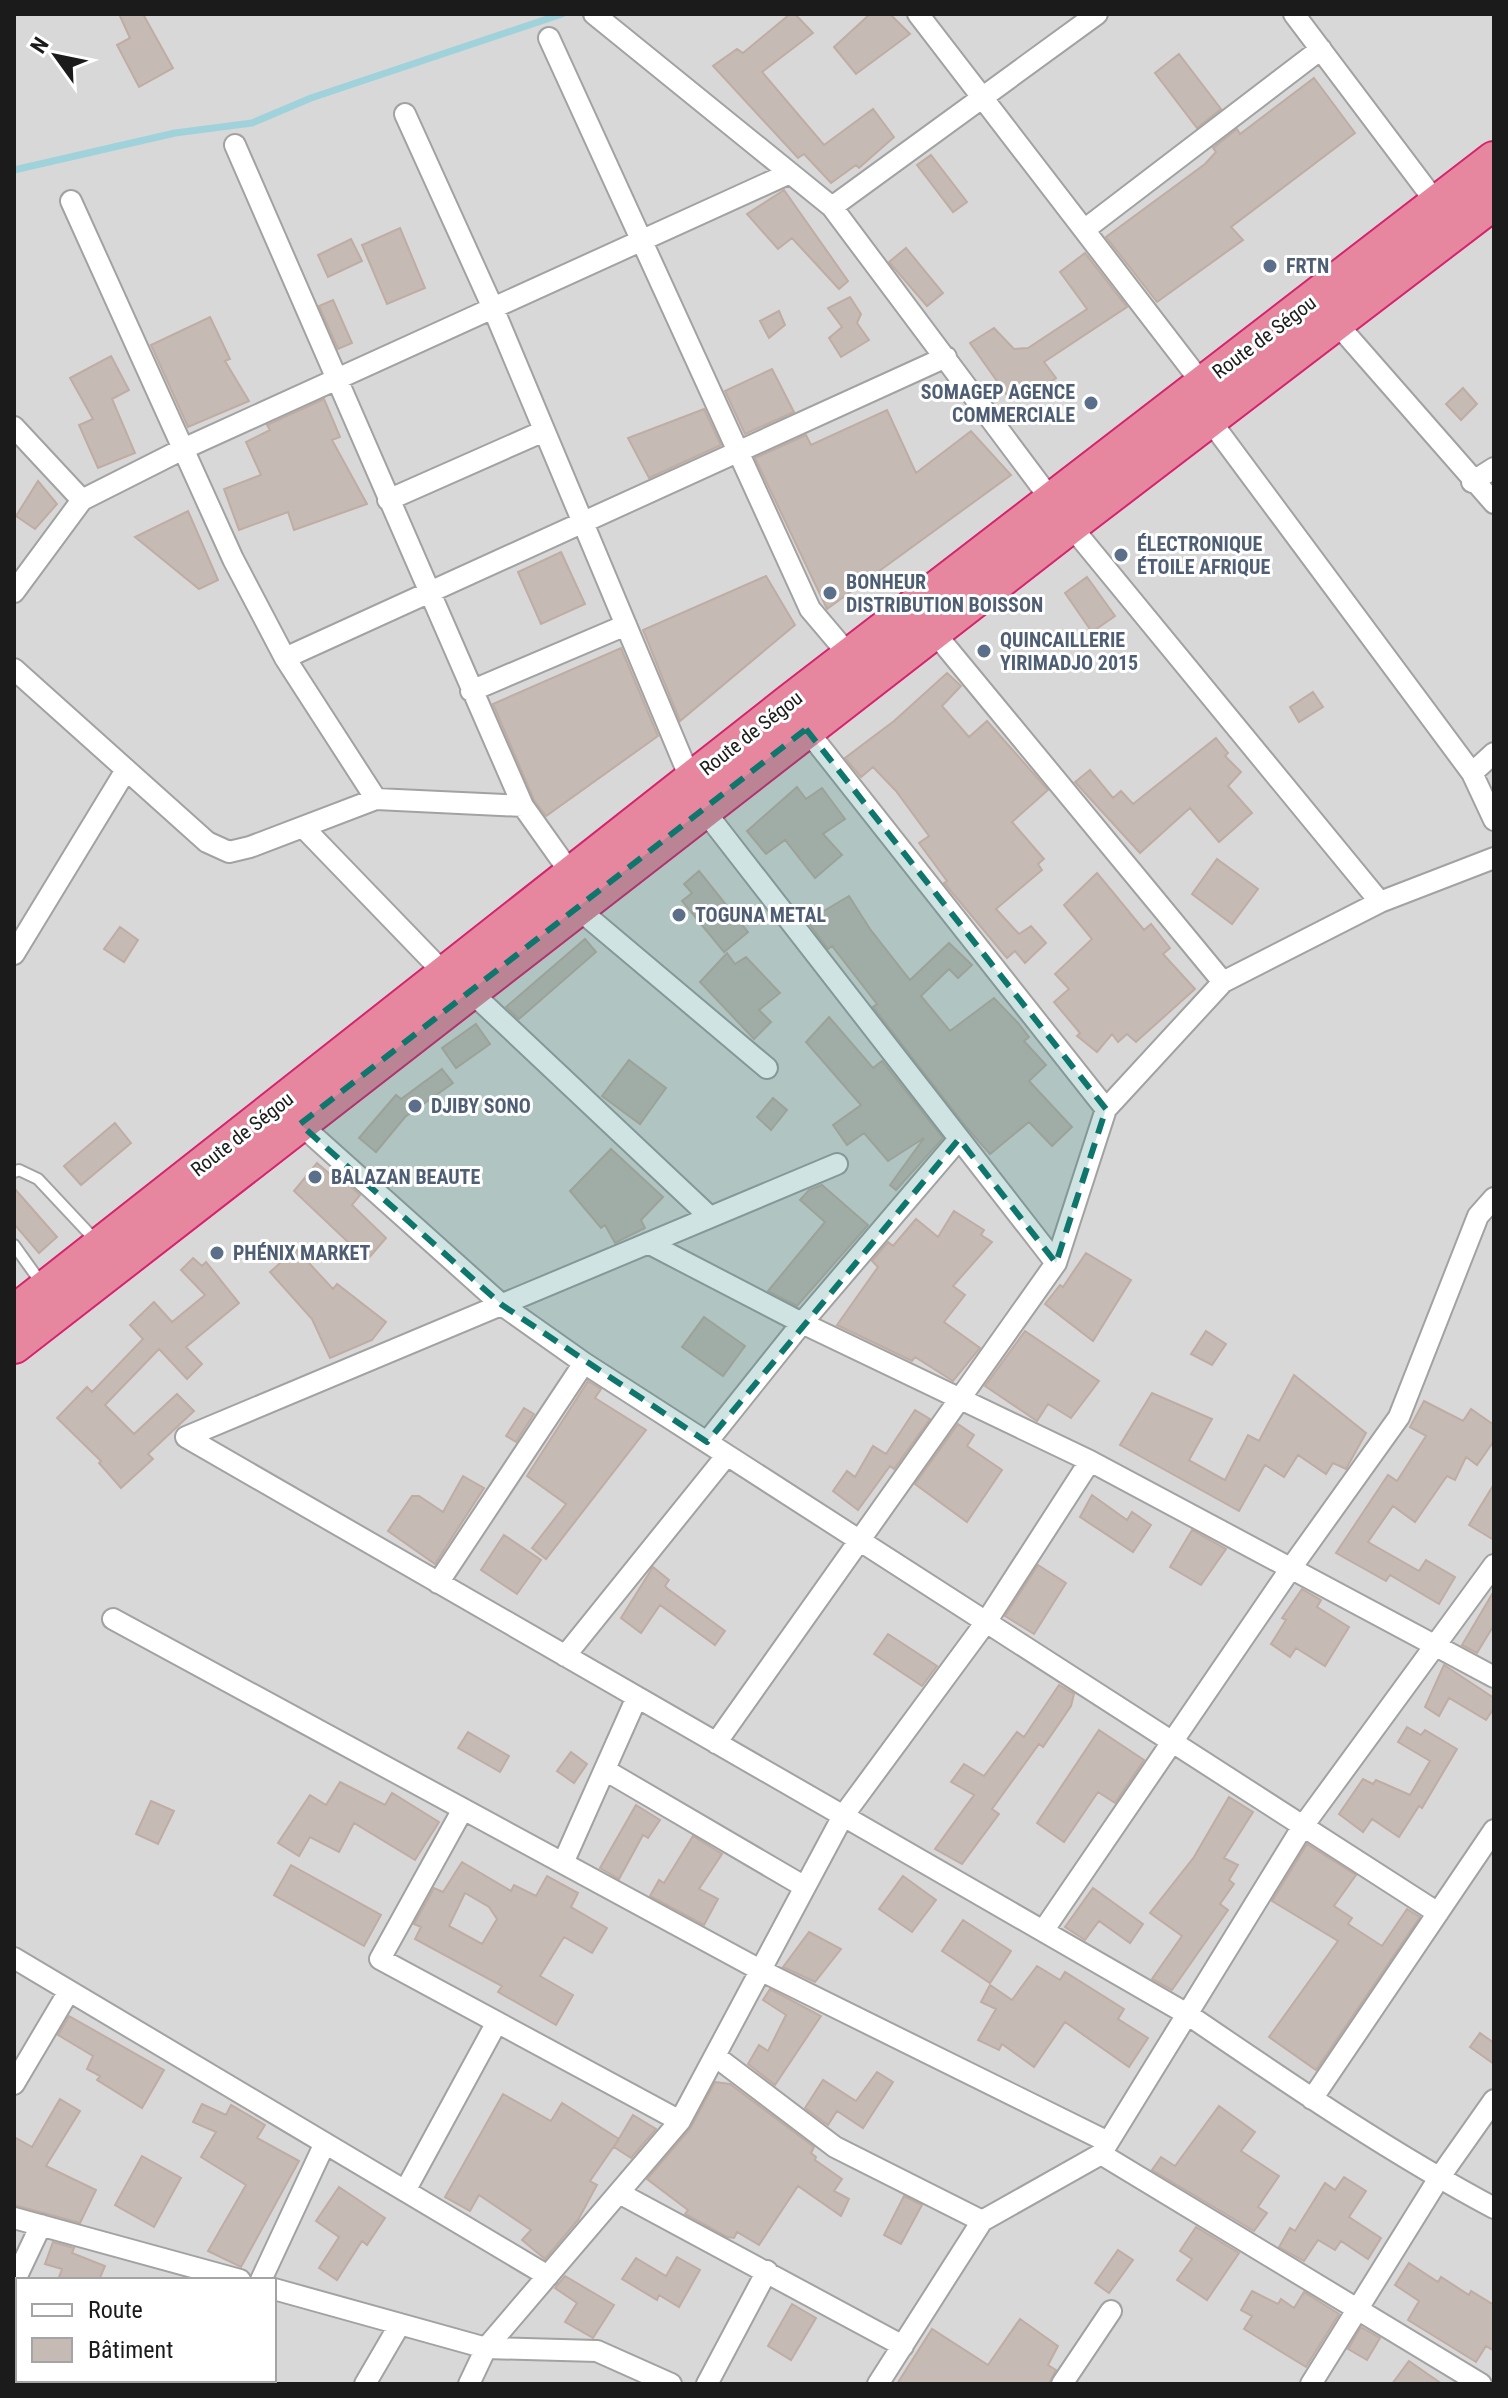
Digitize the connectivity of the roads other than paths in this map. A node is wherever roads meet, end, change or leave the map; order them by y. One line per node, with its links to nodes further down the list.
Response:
1 (918, 14): 7 (street)
2 (1097, 14): 7 (street)
3 (1294, 14): 6 (street)
4 (595, 16): 11 (street)
5 (549, 38): 17 (street)
6 (1321, 49): 15 (street); 16 (street)
7 (982, 98): 14 (street); 16 (street)
8 (405, 114): 18 (street)
9 (235, 145): 21 (street)
10 (1494, 160): 15 (highway, Route de Ségou)
11 (790, 173): 14 (street); 17 (street)
12 (71, 201): 25 (street)
13 (1494, 201): 15 (highway, Route de Ségou)
14 (832, 207): 20 (street)
15 (1447, 217): 19 (highway, Route de Ségou)
16 (1084, 230): 22 (street)
17 (642, 240): 18 (street); 26 (street)
18 (493, 308): 21 (street); 24 (street)
19 (1326, 310): 22 (highway, Route de Ségou); 28 (street)
20 (946, 357): 26 (street); 32 (street)
21 (336, 380): 25 (street); 30 (street)
22 (1211, 404): 32 (highway, Route de Ségou); 45 (street)
23 (14, 427): 29 (street)
24 (544, 431): 30 (street); 33 (street)
25 (183, 449): 29 (street); 38 (street)
26 (738, 451): 33 (street); 39 (street)
27 (1494, 468): 28 (street)
28 (1472, 482): 31 (street)
29 (82, 500): 34 (street)
30 (388, 500): 35 (street)
31 (1494, 503)
32 (1061, 512): 37 (highway, Route de Ségou); 39 (highway, Route de Ségou); 53 (street)
33 (583, 522): 35 (street); 36 (street)
34 (14, 592)
35 (428, 593): 38 (street); 41 (street)
36 (626, 625): 41 (street); 46 (street)
37 (933, 631): 39 (highway, Route de Ségou); 56 (street)
38 (285, 658): 47 (street)
39 (860, 668): 42 (highway, Route de Ségou)
40 (14, 669): 44 (street)
41 (471, 691): 48 (street)
42 (797, 717): 46 (highway, Route de Ségou); 58 (street)
43 (1494, 753): 45 (street)
44 (126, 770): 50 (street); 54 (street)
45 (1472, 773): 49 (street)
46 (697, 795): 52 (highway, Route de Ségou); 60 (street)
47 (376, 799): 48 (street); 50 (street)
48 (523, 806): 52 (street)
49 (1494, 820)
50 (303, 827): 55 (street)
51 (1494, 858): 53 (street)
52 (574, 891): 55 (highway, Route de Ségou); 57 (street)
53 (1380, 902): 56 (street)
54 (18, 940)
55 (457, 982): 59 (highway, Route de Ségou); 64 (street); 67 (highway, Route de Ségou)
56 (1223, 982): 58 (street)
57 (767, 1068)
58 (1106, 1109): 68 (street)
59 (300, 1124): 70 (street); 73 (highway, Route de Ségou)
60 (959, 1139): 68 (street); 72 (street)
61 (837, 1164): 64 (street)
62 (14, 1172): 67 (lane)
63 (1494, 1198): 81 (street)
64 (710, 1217): 65 (street)
65 (648, 1243): 70 (street); 72 (street)
66 (14, 1245): 69 (lane)
67 (100, 1246): 69 (highway, Route de Ségou)
68 (1056, 1263): 75 (street)
69 (46, 1289): 71 (highway, Route de Ségou)
70 (502, 1305): 74 (street); 82 (street)
71 (14, 1314)
72 (802, 1323): 75 (street); 76 (street)
73 (14, 1345)
74 (584, 1363): 76 (street); 82 (street)
75 (961, 1396): 78 (street); 79 (street)
76 (707, 1442): 77 (street)
77 (727, 1455): 79 (street); 86 (street)
78 (1090, 1461): 81 (street); 84 (street)
79 (859, 1540): 84 (street); 90 (street)
80 (1494, 1565): 85 (street)
81 (1291, 1568): 85 (street); 89 (street)
82 (438, 1583): 86 (street)
83 (113, 1619): 92 (street)
84 (986, 1622): 89 (street); 93 (street)
85 (1435, 1645): 87 (street); 94 (street)
86 (565, 1656): 88 (street)
87 (1494, 1677)
88 (637, 1697): 90 (street); 91 (street)
89 (1172, 1742): 94 (street); 99 (street)
90 (716, 1743): 93 (street)
91 (605, 1770): 96 (street); 97 (street)
92 (463, 1809): 96 (street); 104 (street)
93 (843, 1816): 97 (street); 99 (street)
94 (1303, 1826): 98 (street); 103 (street)
95 (1494, 1830): 98 (street)
96 (563, 1863): 101 (street)
97 (805, 1887): 101 (street)
98 (1438, 1913): 107 (street)
99 (1043, 1931): 103 (street)
100 (14, 1958): 102 (street)
101 (760, 1970): 105 (street); 111 (street)
102 (69, 1991): 106 (street); 110 (street)
103 (1187, 2014): 107 (street); 111 (street)
104 (497, 2022): 109 (street); 113 (street)
105 (715, 2056): 109 (street); 117 (street)
106 (14, 2084)
107 (1312, 2099): 112 (street)
108 (1494, 2100): 112 (street)
109 (680, 2121): 114 (street)
110 (325, 2143): 113 (street); 122 (street)
111 (1105, 2148): 117 (street); 125 (street)
112 (1439, 2178): 115 (street); 125 (street)
113 (405, 2191): 120 (street)
114 (619, 2193): 119 (street); 120 (street)
115 (1494, 2208)
116 (14, 2218): 118 (street)
117 (982, 2221): 128 (street)
118 (41, 2225): 121 (street); 123 (street)
119 (767, 2271): 128 (street); 133 (street)
120 (548, 2276): 129 (street)
121 (233, 2278)
122 (262, 2278)
123 (14, 2282)
124 (276, 2290): 127 (street)
125 (1358, 2310): 136 (street); 137 (street)
126 (1111, 2311): 135 (street)
127 (400, 2324): 129 (street); 130 (street)
128 (903, 2346): 134 (street)
129 (486, 2348): 131 (street); 132 (street)
130 (365, 2384)
131 (469, 2384)
132 (671, 2384)
133 (707, 2384)
134 (878, 2384)
135 (1062, 2384)
136 (1311, 2384)
137 (1481, 2384)

